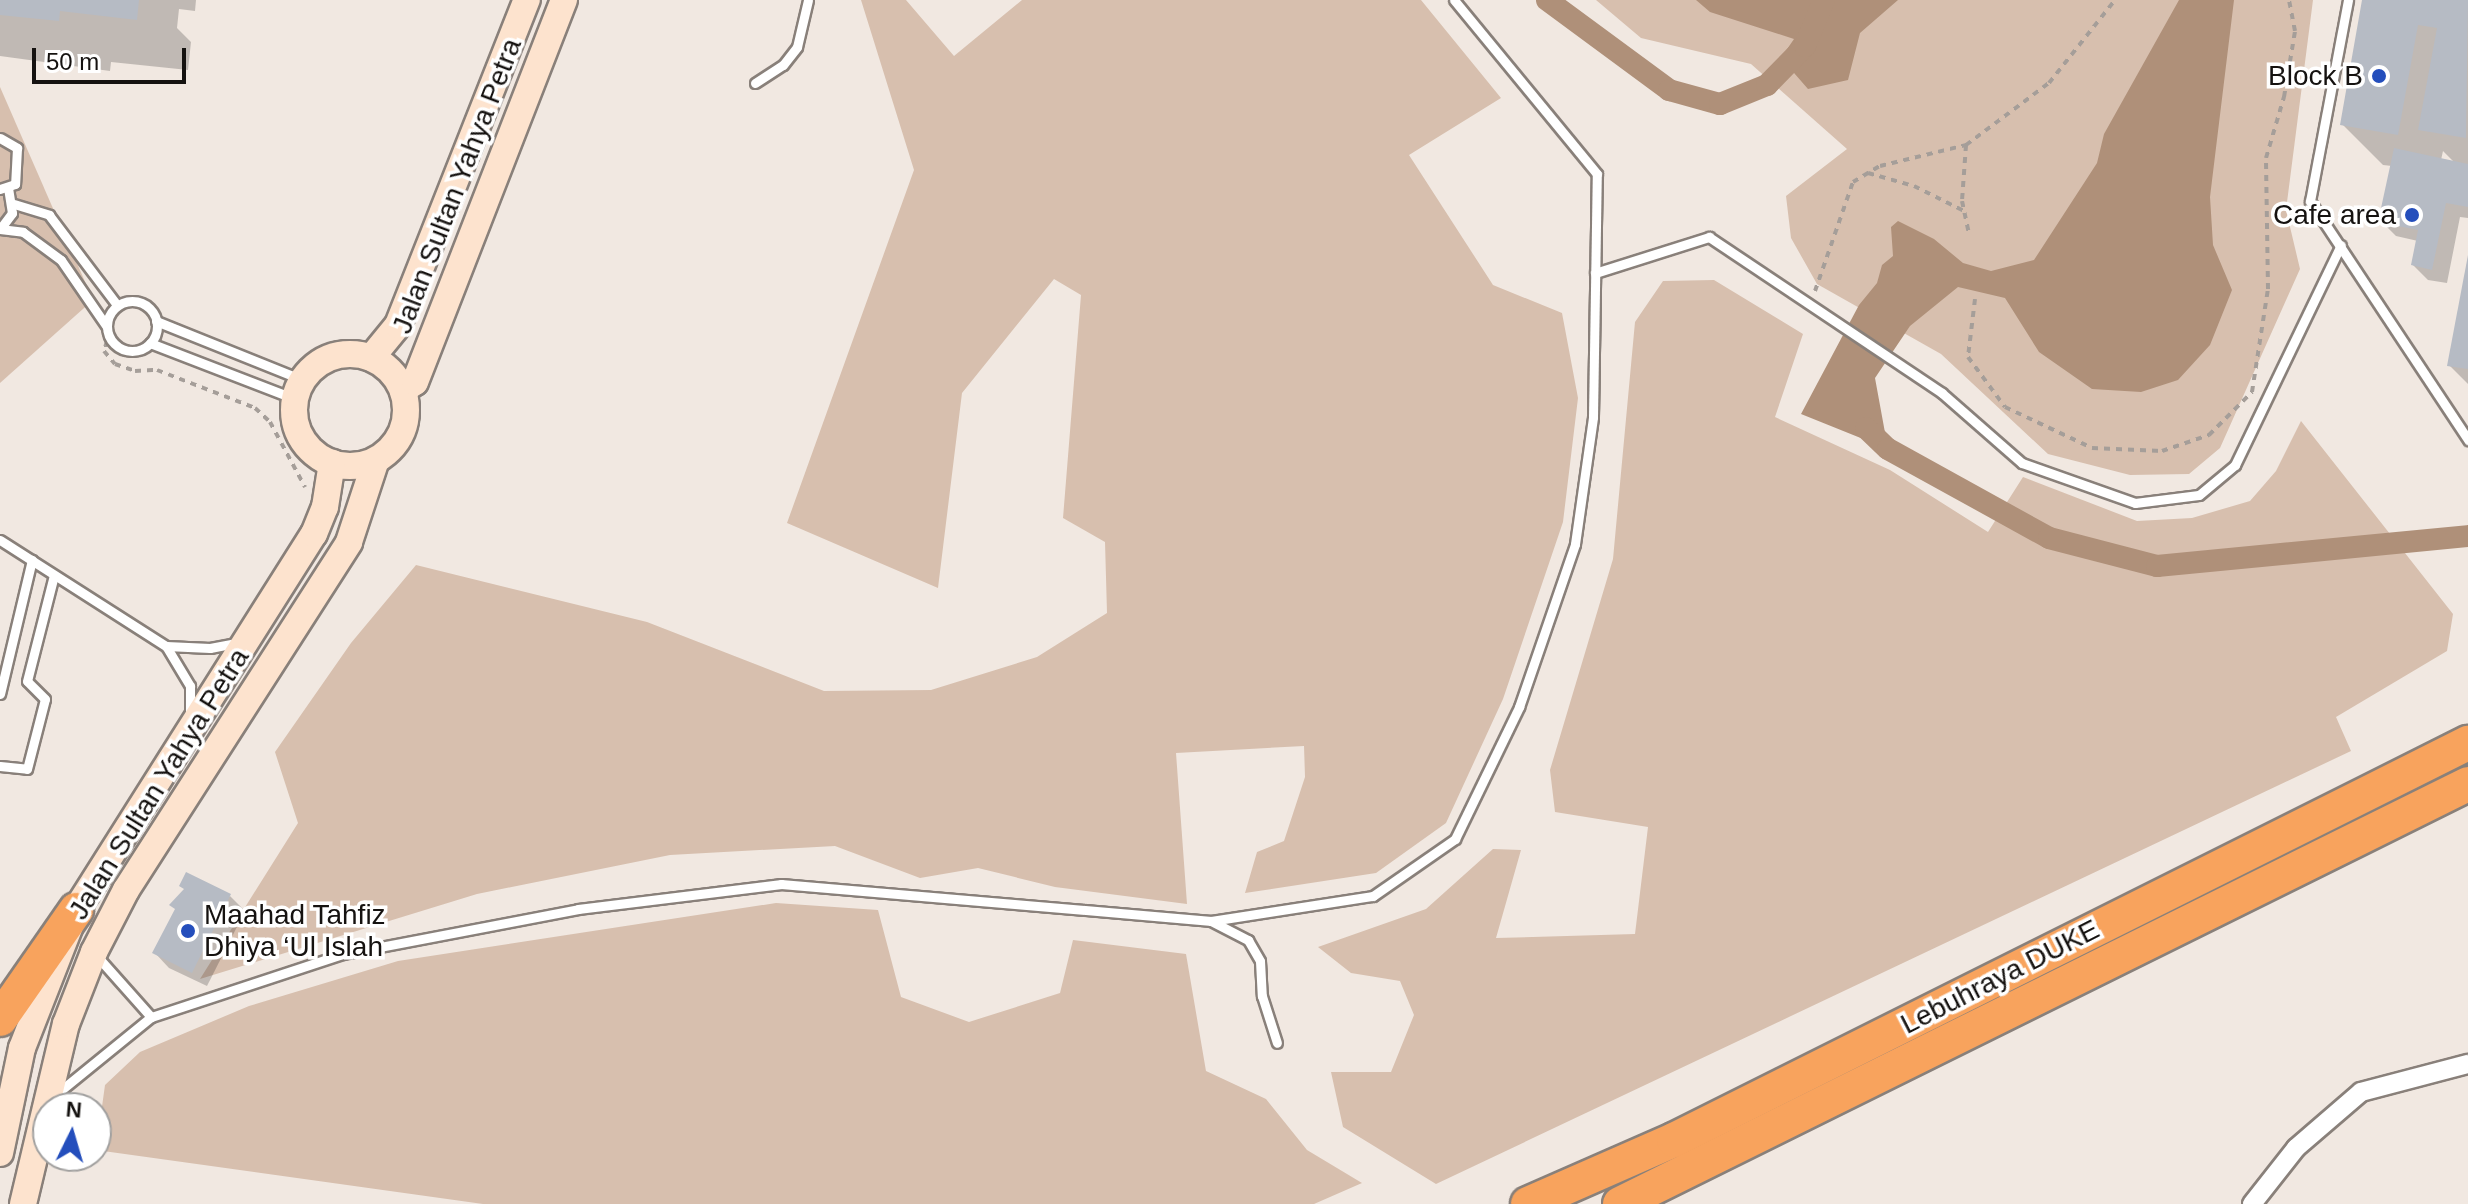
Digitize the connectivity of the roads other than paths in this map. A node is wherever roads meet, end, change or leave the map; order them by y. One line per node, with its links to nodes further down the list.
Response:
1 (527, 0): 17 (main road, Jalan Sultan Yahya Petra)
2 (564, 0): 19 (main road, Jalan Sultan Yahya Petra)
3 (808, 0): 6 (lane)
4 (1454, 0): 12 (lane)
5 (2348, 0): 11 (lane)
6 (755, 83)
7 (0, 138): 8 (lane)
8 (4, 189): 9 (lane)
9 (14, 204): 10 (lane); 13 (lane)
10 (0, 229): 15 (lane)
11 (2341, 245): 12 (lane); 20 (lane)
12 (1595, 273): 34 (lane)
13 (117, 305): 14 (lane); 15 (lane)
14 (156, 321): 16 (lane); 18 (lane)
15 (107, 327): 16 (lane)
16 (150, 343): 18 (lane)
17 (371, 358): 18 (main road, Jalan Sultan Yahya Petra); 19 (main road, Jalan Sultan Yahya Petra)
18 (299, 390): 22 (main road)
19 (403, 390): 21 (main road, Jalan Sultan Yahya Petra)
20 (2468, 440)
21 (376, 460): 22 (main road); 35 (main road, Jalan Sultan Yahya Petra)
22 (332, 463): 26 (main road, Jalan Sultan Yahya Petra)
23 (0, 540): 24 (lane)
24 (32, 560): 25 (lane); 28 (lane)
25 (54, 575): 27 (lane); 31 (lane)
26 (247, 641): 27 (lane); 29 (main road, Jalan Sultan Yahya Petra)
27 (166, 646): 29 (lane)
28 (0, 694)
29 (190, 730): 33 (main road, Jalan Sultan Yahya Petra)
30 (2468, 743): 46 (highway, Lebuhraya DUKE)
31 (0, 766)
32 (2468, 784): 47 (highway, Lebuhraya DUKE)
33 (76, 910): 37 (highway); 42 (main road, Jalan Sultan Yahya Petra)
34 (1211, 921): 36 (lane); 38 (lane)
35 (94, 952): 36 (lane); 40 (main road, Jalan Sultan Yahya Petra)
36 (151, 1017): 41 (lane)
37 (0, 1019)
38 (1277, 1043)
39 (2468, 1064): 44 (street)
40 (48, 1092)
41 (60, 1092)
42 (0, 1153)
43 (32, 1163): 45 (main road, Jalan Sultan Yahya Petra)
44 (2256, 1202)
45 (23, 1204)
46 (1528, 1204)
47 (1620, 1204)

